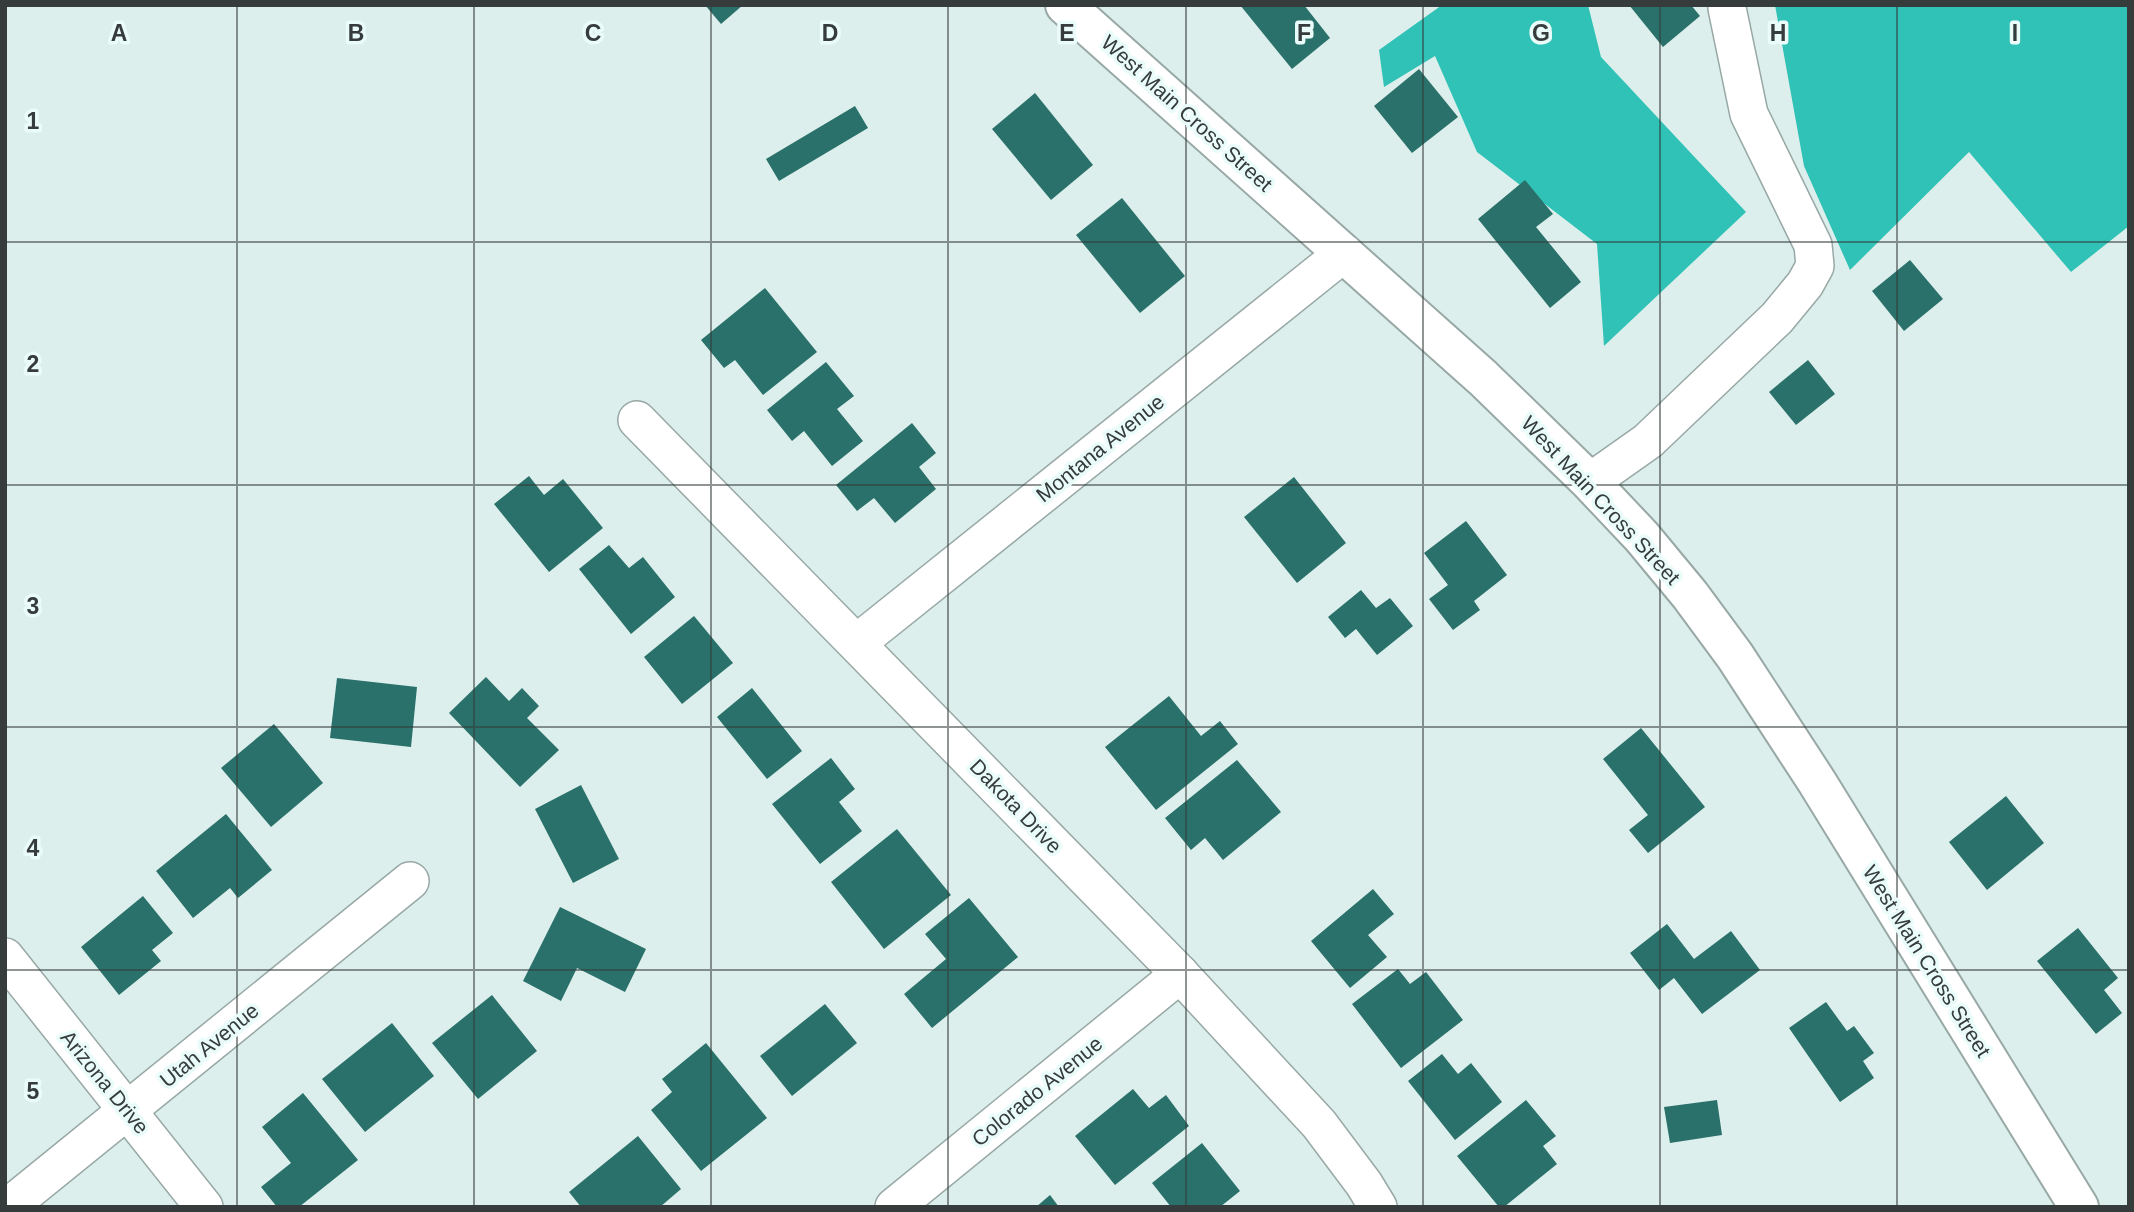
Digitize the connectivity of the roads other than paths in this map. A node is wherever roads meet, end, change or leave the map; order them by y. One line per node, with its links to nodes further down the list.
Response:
1 (1065, 5): 3 (main road, West Main Cross Street)
2 (1727, 8): 5 (street)
3 (1344, 253): 5 (main road, West Main Cross Street); 6 (street, Montana Avenue)
4 (637, 420): 6 (street, Dakota Drive)
5 (1590, 482): 15 (main road, West Main Cross Street)
6 (857, 643): 9 (street, Dakota Drive)
7 (410, 881): 10 (street, Utah Avenue)
8 (5, 957): 10 (street, Arizona Drive)
9 (1180, 974): 13 (street, Colorado Avenue); 14 (street, Dakota Drive)
10 (128, 1111): 11 (street, Utah Avenue); 12 (street, Arizona Drive)
11 (8, 1207)
12 (204, 1207)
13 (894, 1207)
14 (1378, 1207)
15 (2079, 1207)

